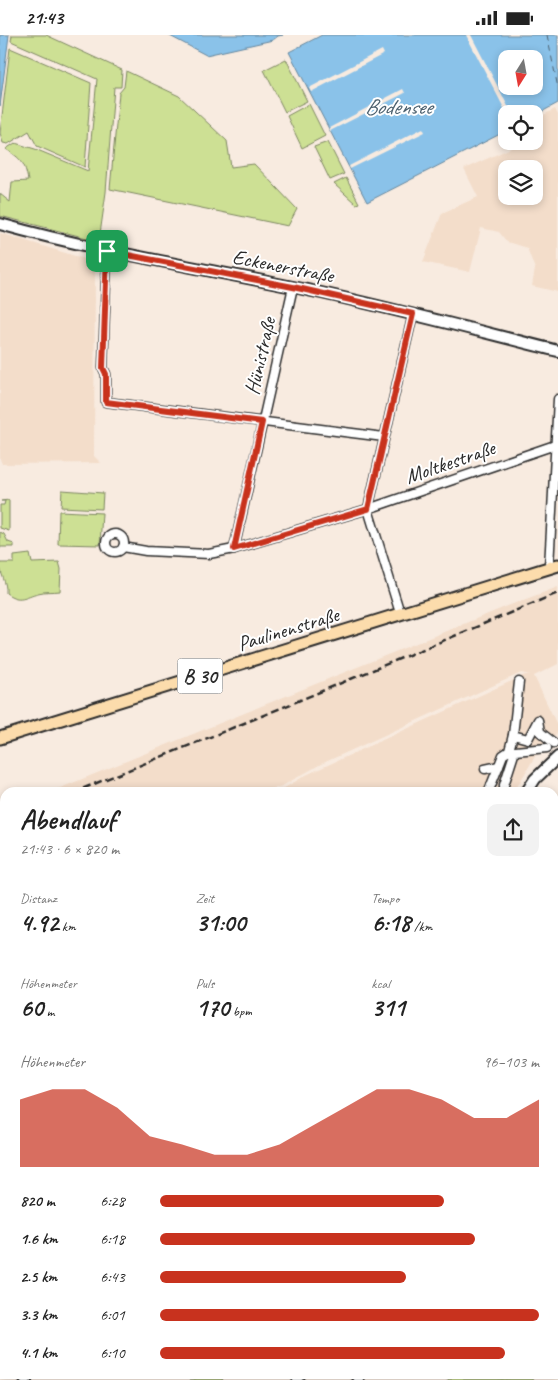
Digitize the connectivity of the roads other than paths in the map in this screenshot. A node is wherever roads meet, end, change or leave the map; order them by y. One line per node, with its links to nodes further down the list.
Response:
1 (0, 224): 2 (main road, Eckenerstraße)
2 (107, 251): 3 (main road, Eckenerstraße); 7 (street)
3 (293, 287): 4 (main road, Eckenerstraße); 7 (street, Hünistraße)
4 (413, 314): 5 (main road, Eckenerstraße); 8 (street)
5 (558, 351)
6 (558, 399): 9 (street)
7 (262, 422): 8 (street); 12 (street, Hünistraße)
8 (384, 437): 10 (street)
9 (555, 445): 10 (street, Moltkestraße); 13 (street)
10 (368, 509): 12 (street, Moltkestraße); 14 (street)
11 (123, 547): 12 (street, Moltkestraße)
12 (234, 549)
13 (554, 566): 14 (main road, Paulinenstraße / B 30)
14 (400, 613): 17 (main road, Paulinenstraße / B 30)
15 (520, 682): 16 (street)
16 (513, 735): 18 (street); 21 (street)
17 (0, 738)
18 (554, 743)
19 (547, 748): 24 (street)
20 (558, 757): 25 (main road)
21 (499, 766): 22 (street); 23 (street)
22 (485, 769)
23 (490, 787)
24 (504, 787)
25 (530, 787)

